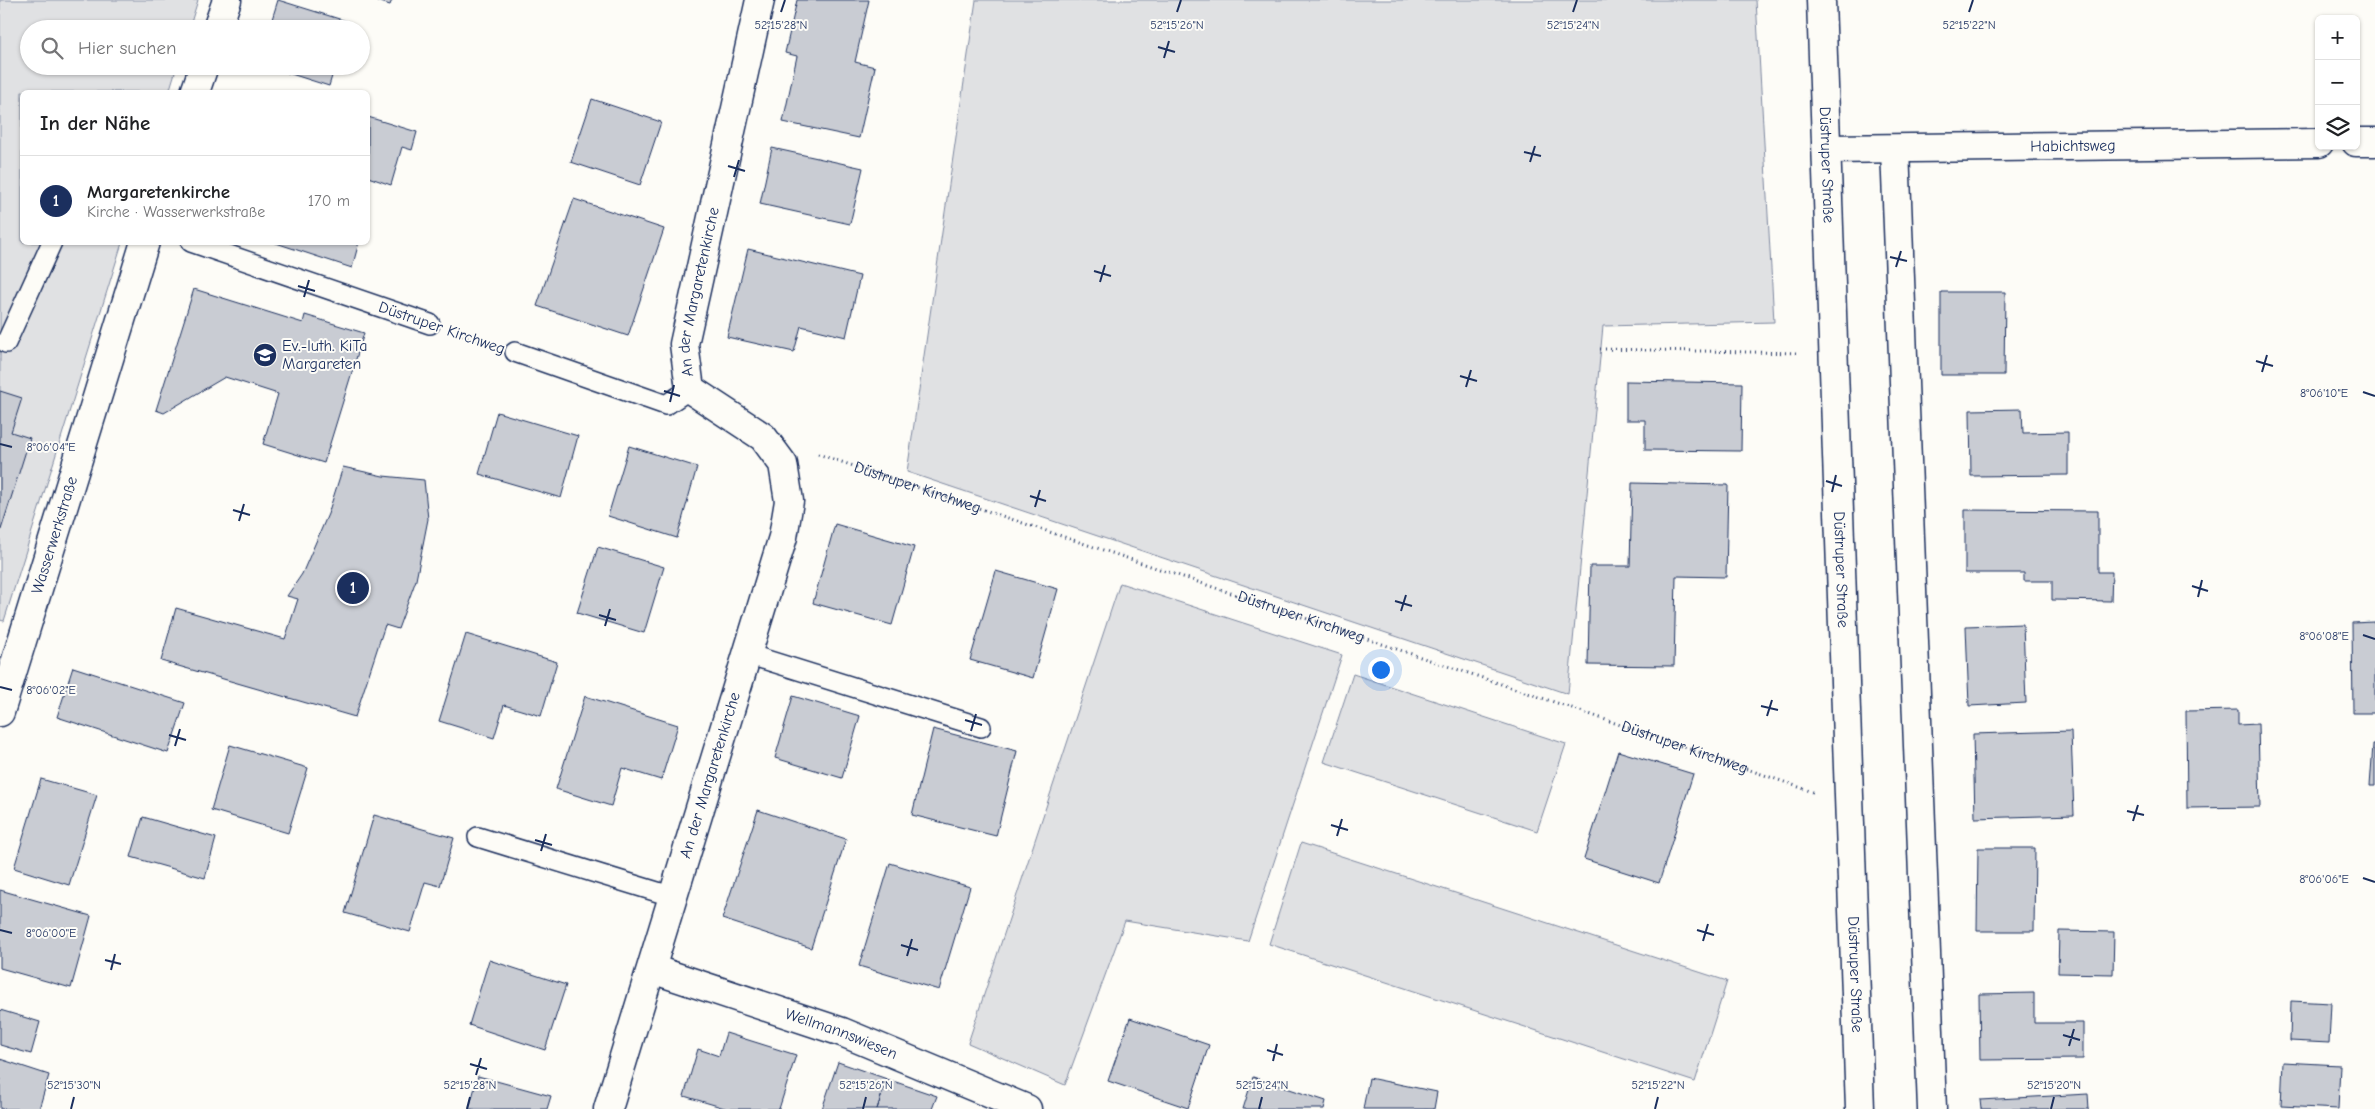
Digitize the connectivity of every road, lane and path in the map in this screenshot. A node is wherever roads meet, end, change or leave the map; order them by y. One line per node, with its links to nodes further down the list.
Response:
1 (226, 0): 4 (street)
2 (760, 0): 20 (street, An der Margaretenkirche)
3 (1821, 0): 10 (street, Düstruper Straße)
4 (220, 20)
5 (201, 75): 6 (street)
6 (196, 90)
7 (2360, 142): 8 (street)
8 (2375, 142)
9 (2315, 143): 11 (street, Habichtsweg)
10 (1827, 149): 11 (street, Habichtsweg); 19 (street, Düstruper Straße)
11 (1895, 149): 33 (street)
12 (51, 245): 16 (lane)
13 (144, 245): 23 (street, Wasserwerkstraße)
14 (200, 245): 15 (lane, Düstruper Kirchweg)
15 (430, 324): 18 (path, Düstruper Kirchweg)
16 (6, 344)
17 (1600, 349): 19 (path)
18 (515, 352): 20 (lane, Düstruper Kirchweg)
19 (1835, 354): 25 (street, Düstruper Straße)
20 (690, 388): 21 (street, An der Margaretenkirche)
21 (783, 464): 22 (street, An der Margaretenkirche); 25 (path, Düstruper Kirchweg)
22 (747, 654): 24 (lane); 27 (street, An der Margaretenkirche)
23 (0, 712)
24 (981, 727)
25 (1848, 794): 32 (street, Düstruper Straße)
26 (478, 837): 27 (lane)
27 (674, 897): 28 (street, An der Margaretenkirche)
28 (652, 969): 29 (street, Wellmannswiesen); 30 (street, An der Margaretenkirche)
29 (987, 1101): 31 (street, Wellmannswiesen)
30 (608, 1109)
31 (1027, 1109)
32 (1860, 1109)
33 (1932, 1109)

